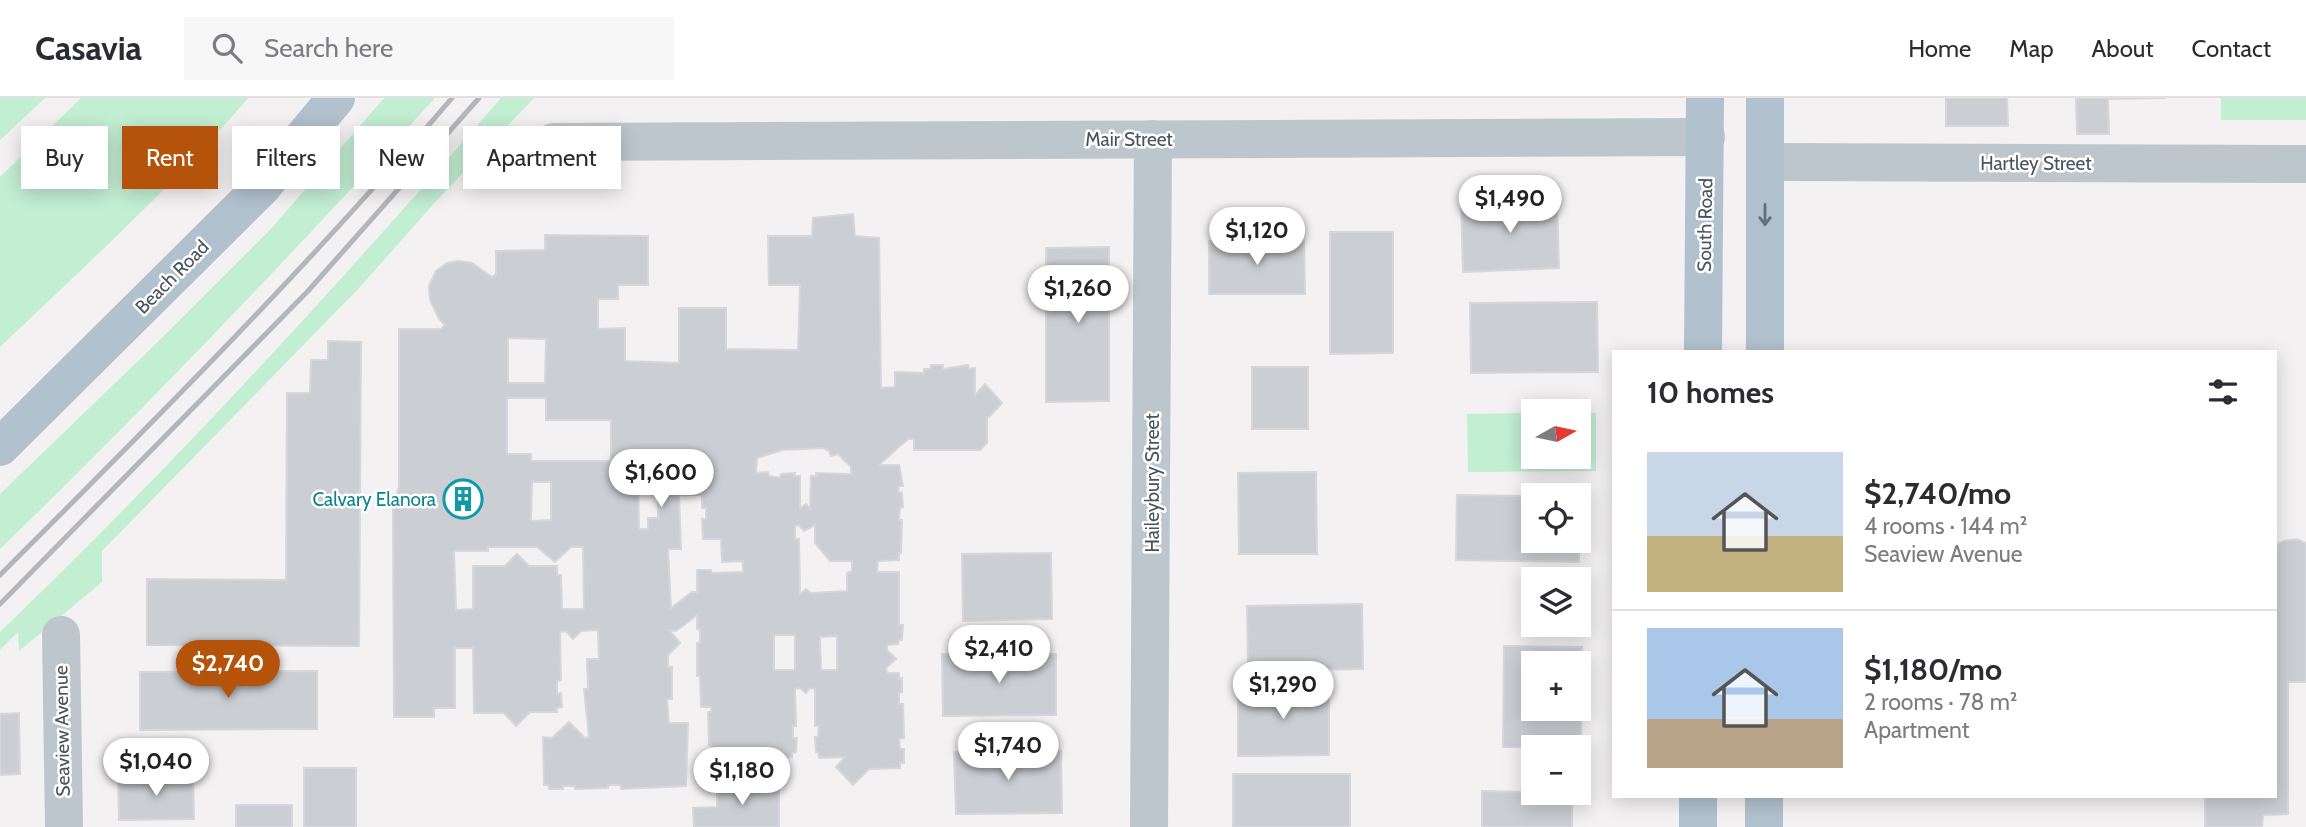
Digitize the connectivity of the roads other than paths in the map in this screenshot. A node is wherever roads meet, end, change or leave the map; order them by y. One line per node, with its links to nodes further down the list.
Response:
1 (336, 98): 11 (main road, Beach Road)
2 (1705, 98): 4 (main road, South Road)
3 (1765, 98): 7 (main road)
4 (1706, 137): 5 (street, Mair Street); 9 (main road, South Road)
5 (1153, 139): 6 (street, Mair Street); 16 (street, Haileybury Street)
6 (621, 142)
7 (1765, 162): 8 (street, Hartley Street); 10 (main road, one-way to 10)
8 (2306, 164)
9 (1703, 350)
10 (1765, 350)
11 (0, 447)
12 (61, 635): 15 (street, Seaview Avenue)
13 (1698, 798): 17 (main road)
14 (1764, 798): 18 (main road)
15 (64, 827)
16 (1149, 827)
17 (1698, 827)
18 (1764, 827)

